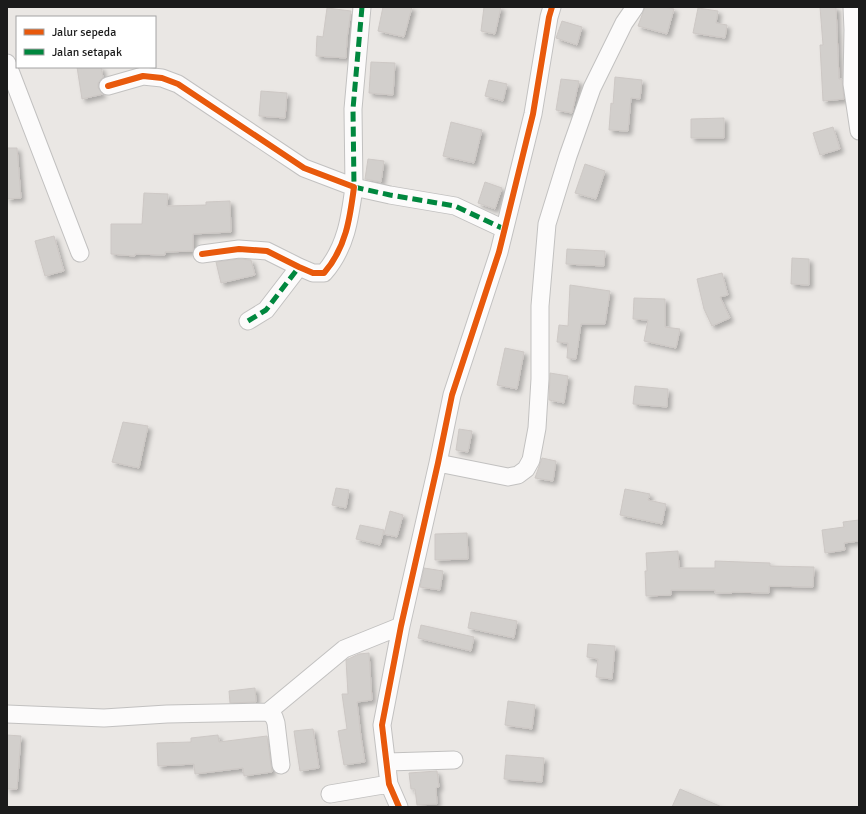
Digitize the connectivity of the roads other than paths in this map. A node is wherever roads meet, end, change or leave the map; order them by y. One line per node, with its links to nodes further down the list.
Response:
1 (362, 7): 8 (street)
2 (552, 7): 9 (street)
3 (635, 7): 14 (street)
4 (852, 7): 7 (street)
5 (7, 63): 10 (street)
6 (108, 86): 8 (street)
7 (859, 130)
8 (354, 187): 9 (street); 12 (street)
9 (504, 229): 14 (street)
10 (80, 253)
11 (202, 254): 12 (street)
12 (298, 267): 13 (street)
13 (248, 321)
14 (438, 463): 15 (street)
15 (401, 626): 16 (street); 19 (street)
16 (268, 712): 17 (street); 20 (street)
17 (7, 714)
18 (454, 760): 19 (street)
19 (386, 762): 21 (street)
20 (281, 764)
21 (389, 784): 22 (street); 23 (street)
22 (330, 794)
23 (399, 807)

